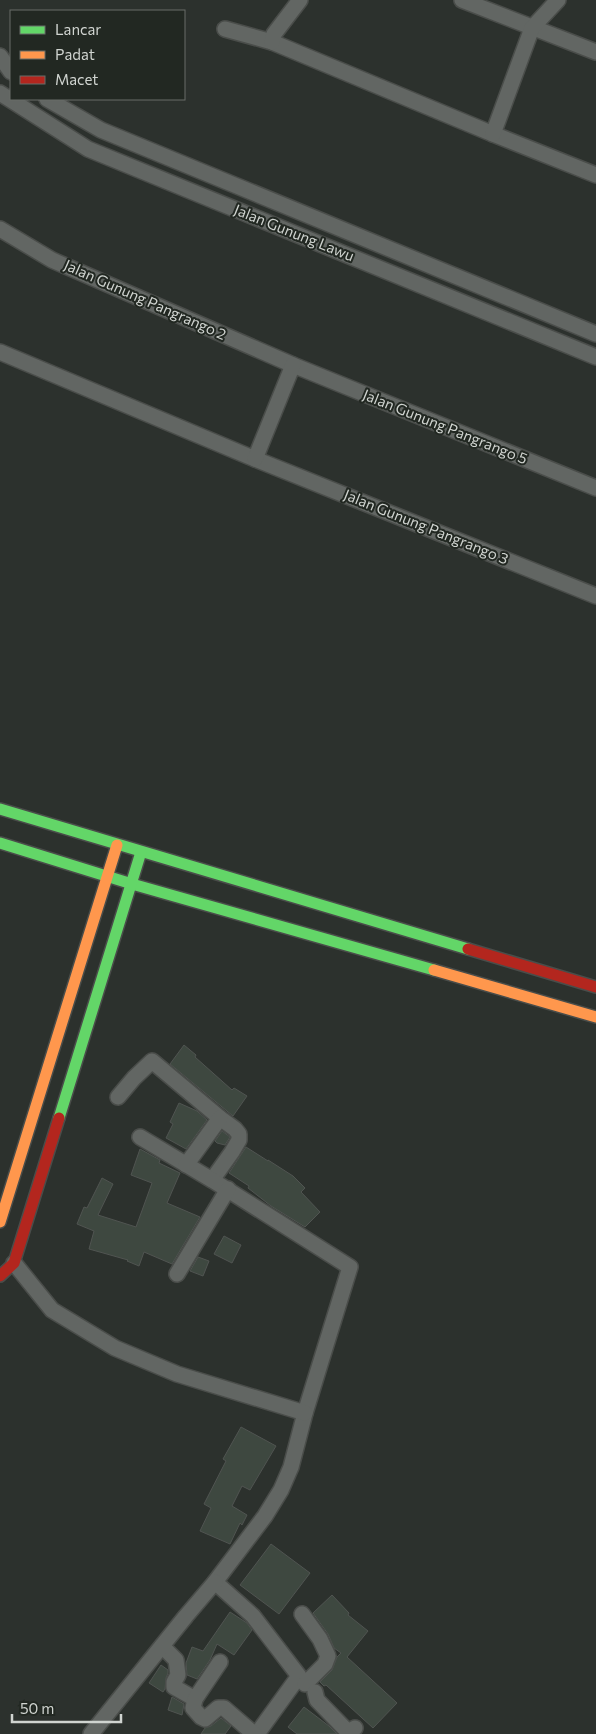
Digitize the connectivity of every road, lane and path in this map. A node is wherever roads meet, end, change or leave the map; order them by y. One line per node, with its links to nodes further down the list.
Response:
1 (300, 0): 7 (street)
2 (462, 0): 4 (street)
3 (558, 0): 5 (street)
4 (480, 5): 5 (street)
5 (532, 28): 8 (street); 15 (street)
6 (226, 29): 7 (street)
7 (272, 42): 15 (street)
8 (596, 52)
9 (0, 56): 10 (street)
10 (10, 71)
11 (10, 82): 12 (street)
12 (0, 93)
13 (11, 100): 20 (street, Jalan Gunung Lawu)
14 (49, 100): 18 (street, Jalan Gunung Lawu)
15 (493, 134): 16 (street)
16 (596, 174)
17 (0, 229): 21 (street, Jalan Gunung Pangrango 2)
18 (596, 334)
19 (0, 352): 22 (street)
20 (596, 357)
21 (293, 366): 22 (street); 23 (street, Jalan Gunung Pangrango 5)
22 (255, 459): 24 (street, Jalan Gunung Pangrango 3)
23 (596, 488)
24 (596, 596)
25 (0, 809): 27 (street)
26 (0, 843): 29 (street)
27 (117, 845): 28 (street); 29 (street)
28 (142, 852): 30 (street); 31 (street)
29 (107, 876): 30 (street); 39 (street)
30 (132, 884): 32 (street); 40 (street)
31 (596, 987)
32 (596, 1017)
33 (118, 1097): 34 (street)
34 (220, 1118): 36 (street); 37 (street)
35 (140, 1137): 36 (street)
36 (186, 1164): 37 (street)
37 (212, 1180): 38 (street)
38 (228, 1190): 41 (street); 43 (street)
39 (0, 1222)
40 (14, 1263): 42 (street); 43 (street)
41 (177, 1274)
42 (0, 1276)
43 (305, 1413): 44 (street)
44 (215, 1582): 46 (street); 48 (street)
45 (302, 1614): 48 (street)
46 (162, 1646): 49 (street); 51 (street)
47 (220, 1662): 49 (street)
48 (310, 1687): 50 (street); 52 (street)
49 (195, 1699): 52 (street)
50 (355, 1728)
51 (91, 1734)
52 (256, 1734)

